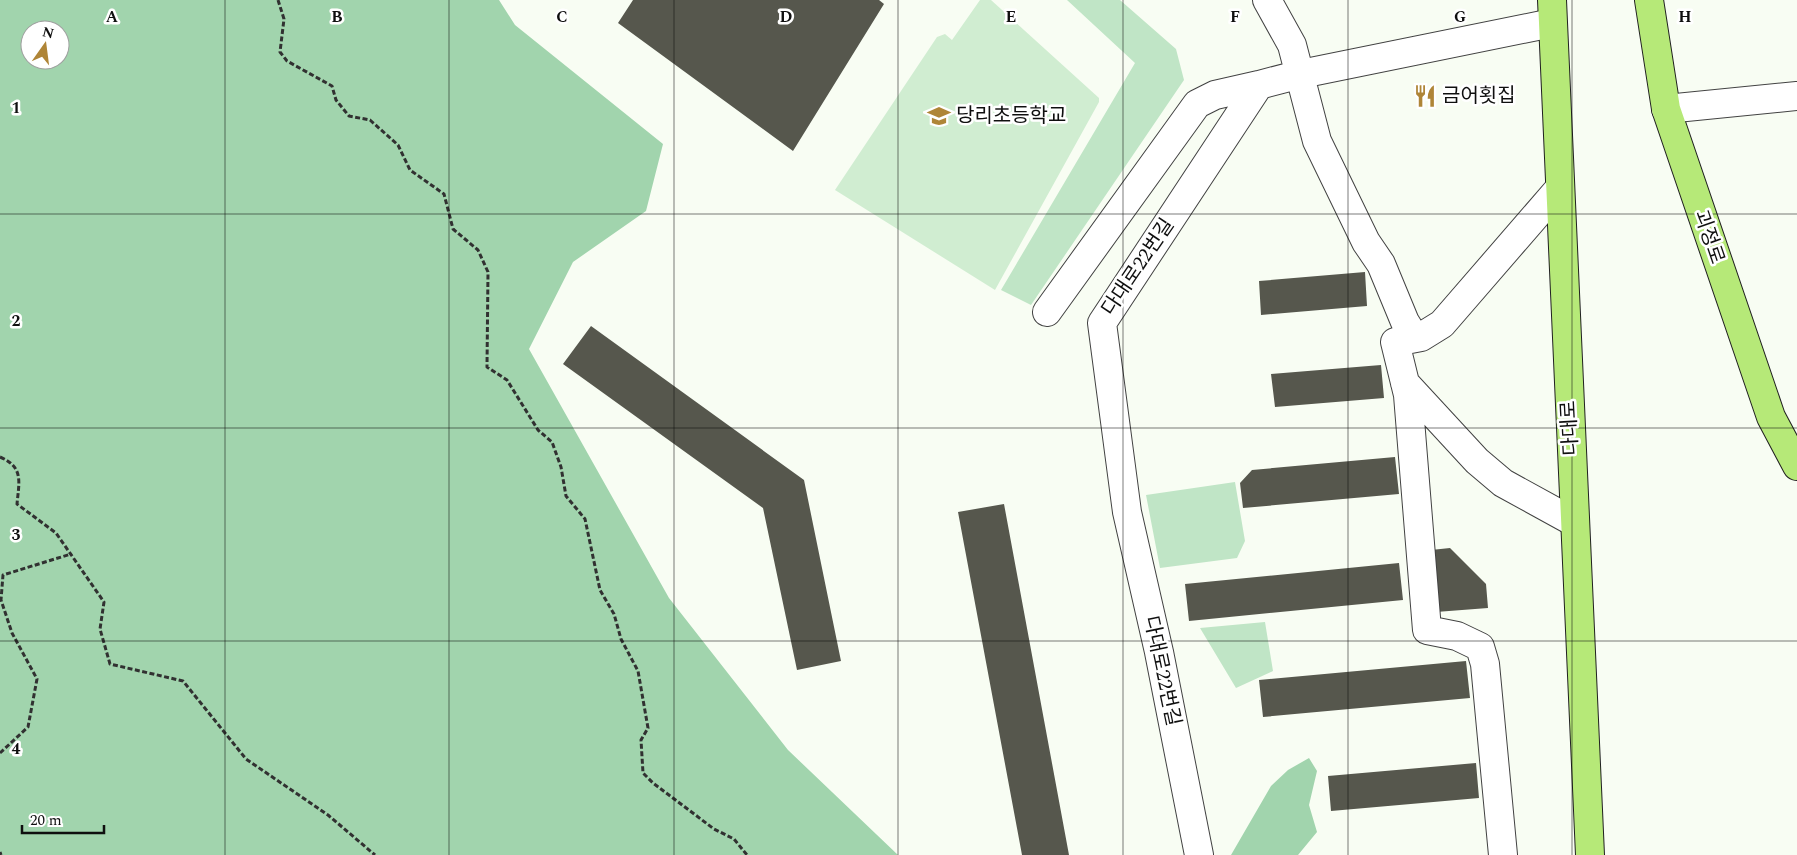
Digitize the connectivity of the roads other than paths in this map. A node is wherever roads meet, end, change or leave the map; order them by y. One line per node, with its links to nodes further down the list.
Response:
1 (1267, 0): 4 (street)
2 (1650, 0): 7 (main road, 괴정로)
3 (1552, 11): 4 (street); 8 (main road, 다대로)
4 (1301, 74): 5 (street); 10 (street)
5 (1259, 85): 9 (street); 14 (street, 다대로22번길)
6 (1797, 96): 7 (street)
7 (1666, 109): 12 (main road, 괴정로)
8 (1558, 190): 10 (street); 13 (main road, 다대로)
9 (1048, 312)
10 (1415, 338): 11 (street)
11 (1405, 383): 13 (street); 15 (street)
12 (1797, 466)
13 (1574, 522): 16 (main road, 다대로)
14 (1199, 855)
15 (1503, 855)
16 (1590, 855)

